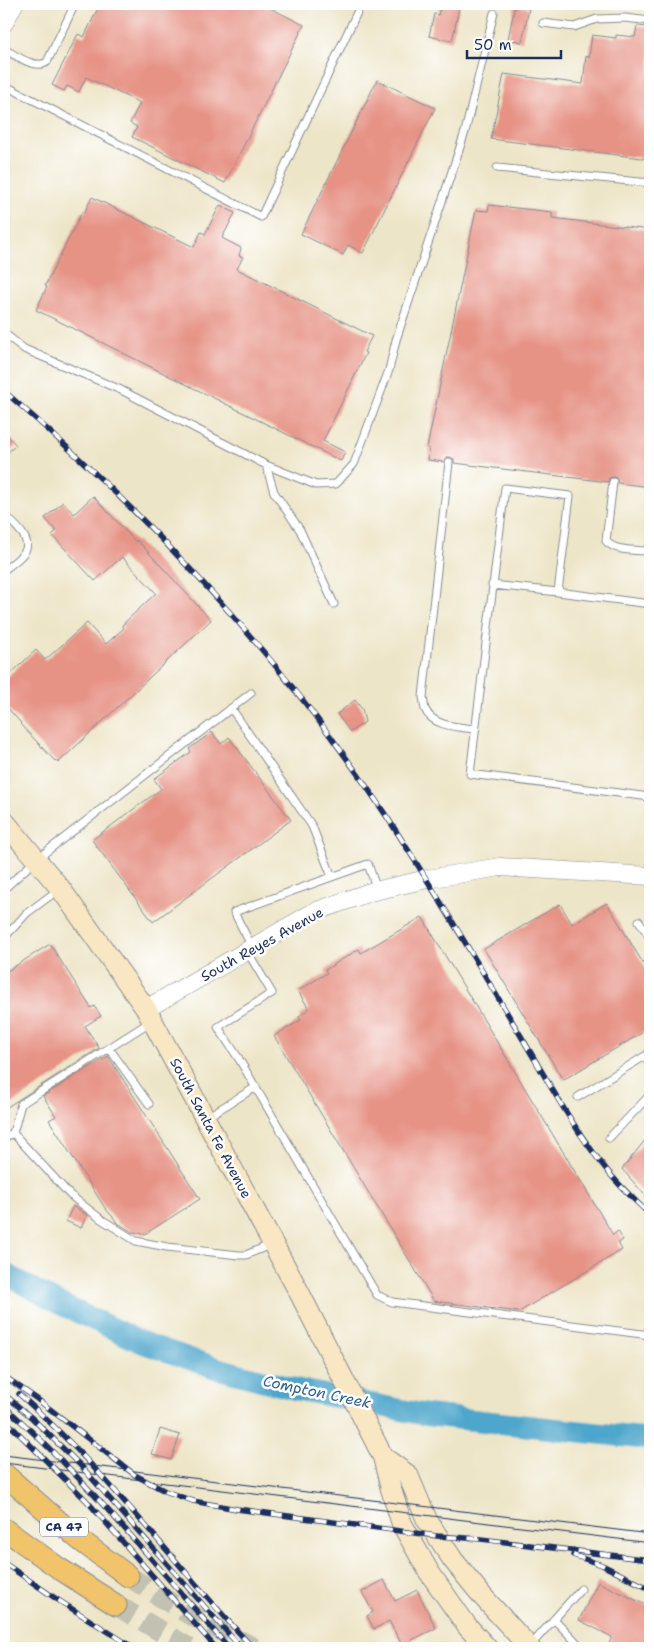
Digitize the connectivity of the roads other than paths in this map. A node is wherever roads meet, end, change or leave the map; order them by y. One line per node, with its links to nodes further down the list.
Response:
1 (14, 4): 6 (street)
2 (74, 4): 8 (lane)
3 (362, 4): 9 (lane)
4 (494, 13): 14 (lane)
5 (650, 21): 7 (lane)
6 (4, 23)
7 (543, 23)
8 (4, 49)
9 (4, 85)
10 (497, 168): 11 (lane)
11 (650, 183)
12 (4, 333): 14 (lane)
13 (448, 462): 25 (lane)
14 (266, 465): 21 (lane)
15 (613, 482): 17 (lane)
16 (4, 514): 18 (lane)
17 (650, 551)
18 (4, 570)
19 (492, 585): 20 (lane); 20 (lane); 25 (lane)
20 (558, 592): 22 (lane)
21 (334, 604)
22 (650, 604)
23 (251, 692): 24 (lane)
24 (231, 708): 28 (lane); 30 (lane)
25 (475, 729): 26 (lane)
26 (650, 797)
27 (4, 821): 28 (main road, South Santa Fe Avenue)
28 (37, 859): 31 (main road, South Santa Fe Avenue); 32 (lane)
29 (650, 876): 33 (street, South Reyes Avenue)
30 (332, 877): 33 (lane); 37 (lane)
31 (60, 888): 36 (lane); 38 (main road, South Santa Fe Avenue)
32 (4, 889)
33 (377, 890): 37 (street, South Reyes Avenue)
34 (639, 920): 35 (lane)
35 (650, 937)
36 (4, 938)
37 (250, 949): 38 (street, South Reyes Avenue); 41 (lane)
38 (150, 1015): 39 (lane); 45 (main road, South Santa Fe Avenue)
39 (109, 1048): 44 (lane); 46 (lane)
40 (650, 1053): 43 (lane)
41 (256, 1086): 45 (lane); 50 (lane)
42 (650, 1095): 48 (lane)
43 (578, 1097)
44 (149, 1104)
45 (206, 1118): 49 (main road, South Santa Fe Avenue)
46 (13, 1133): 47 (lane); 49 (lane)
47 (4, 1138)
48 (608, 1138)
49 (273, 1244): 51 (main road, South Santa Fe Avenue)
50 (650, 1336)
51 (383, 1457): 56 (main road, South Santa Fe Avenue); 58 (main road, South Santa Fe Avenue)
52 (4, 1474): 54 (main road, CA 47)
53 (4, 1528): 57 (main road, CA 47)
54 (128, 1576)
55 (581, 1589): 59 (lane)
56 (484, 1598): 58 (main road); 61 (main road, South Santa Fe Avenue)
57 (116, 1605)
58 (461, 1618): 60 (main road, South Santa Fe Avenue)
59 (554, 1619): 61 (lane); 62 (lane)
60 (487, 1648)
61 (529, 1648)
62 (582, 1648)

